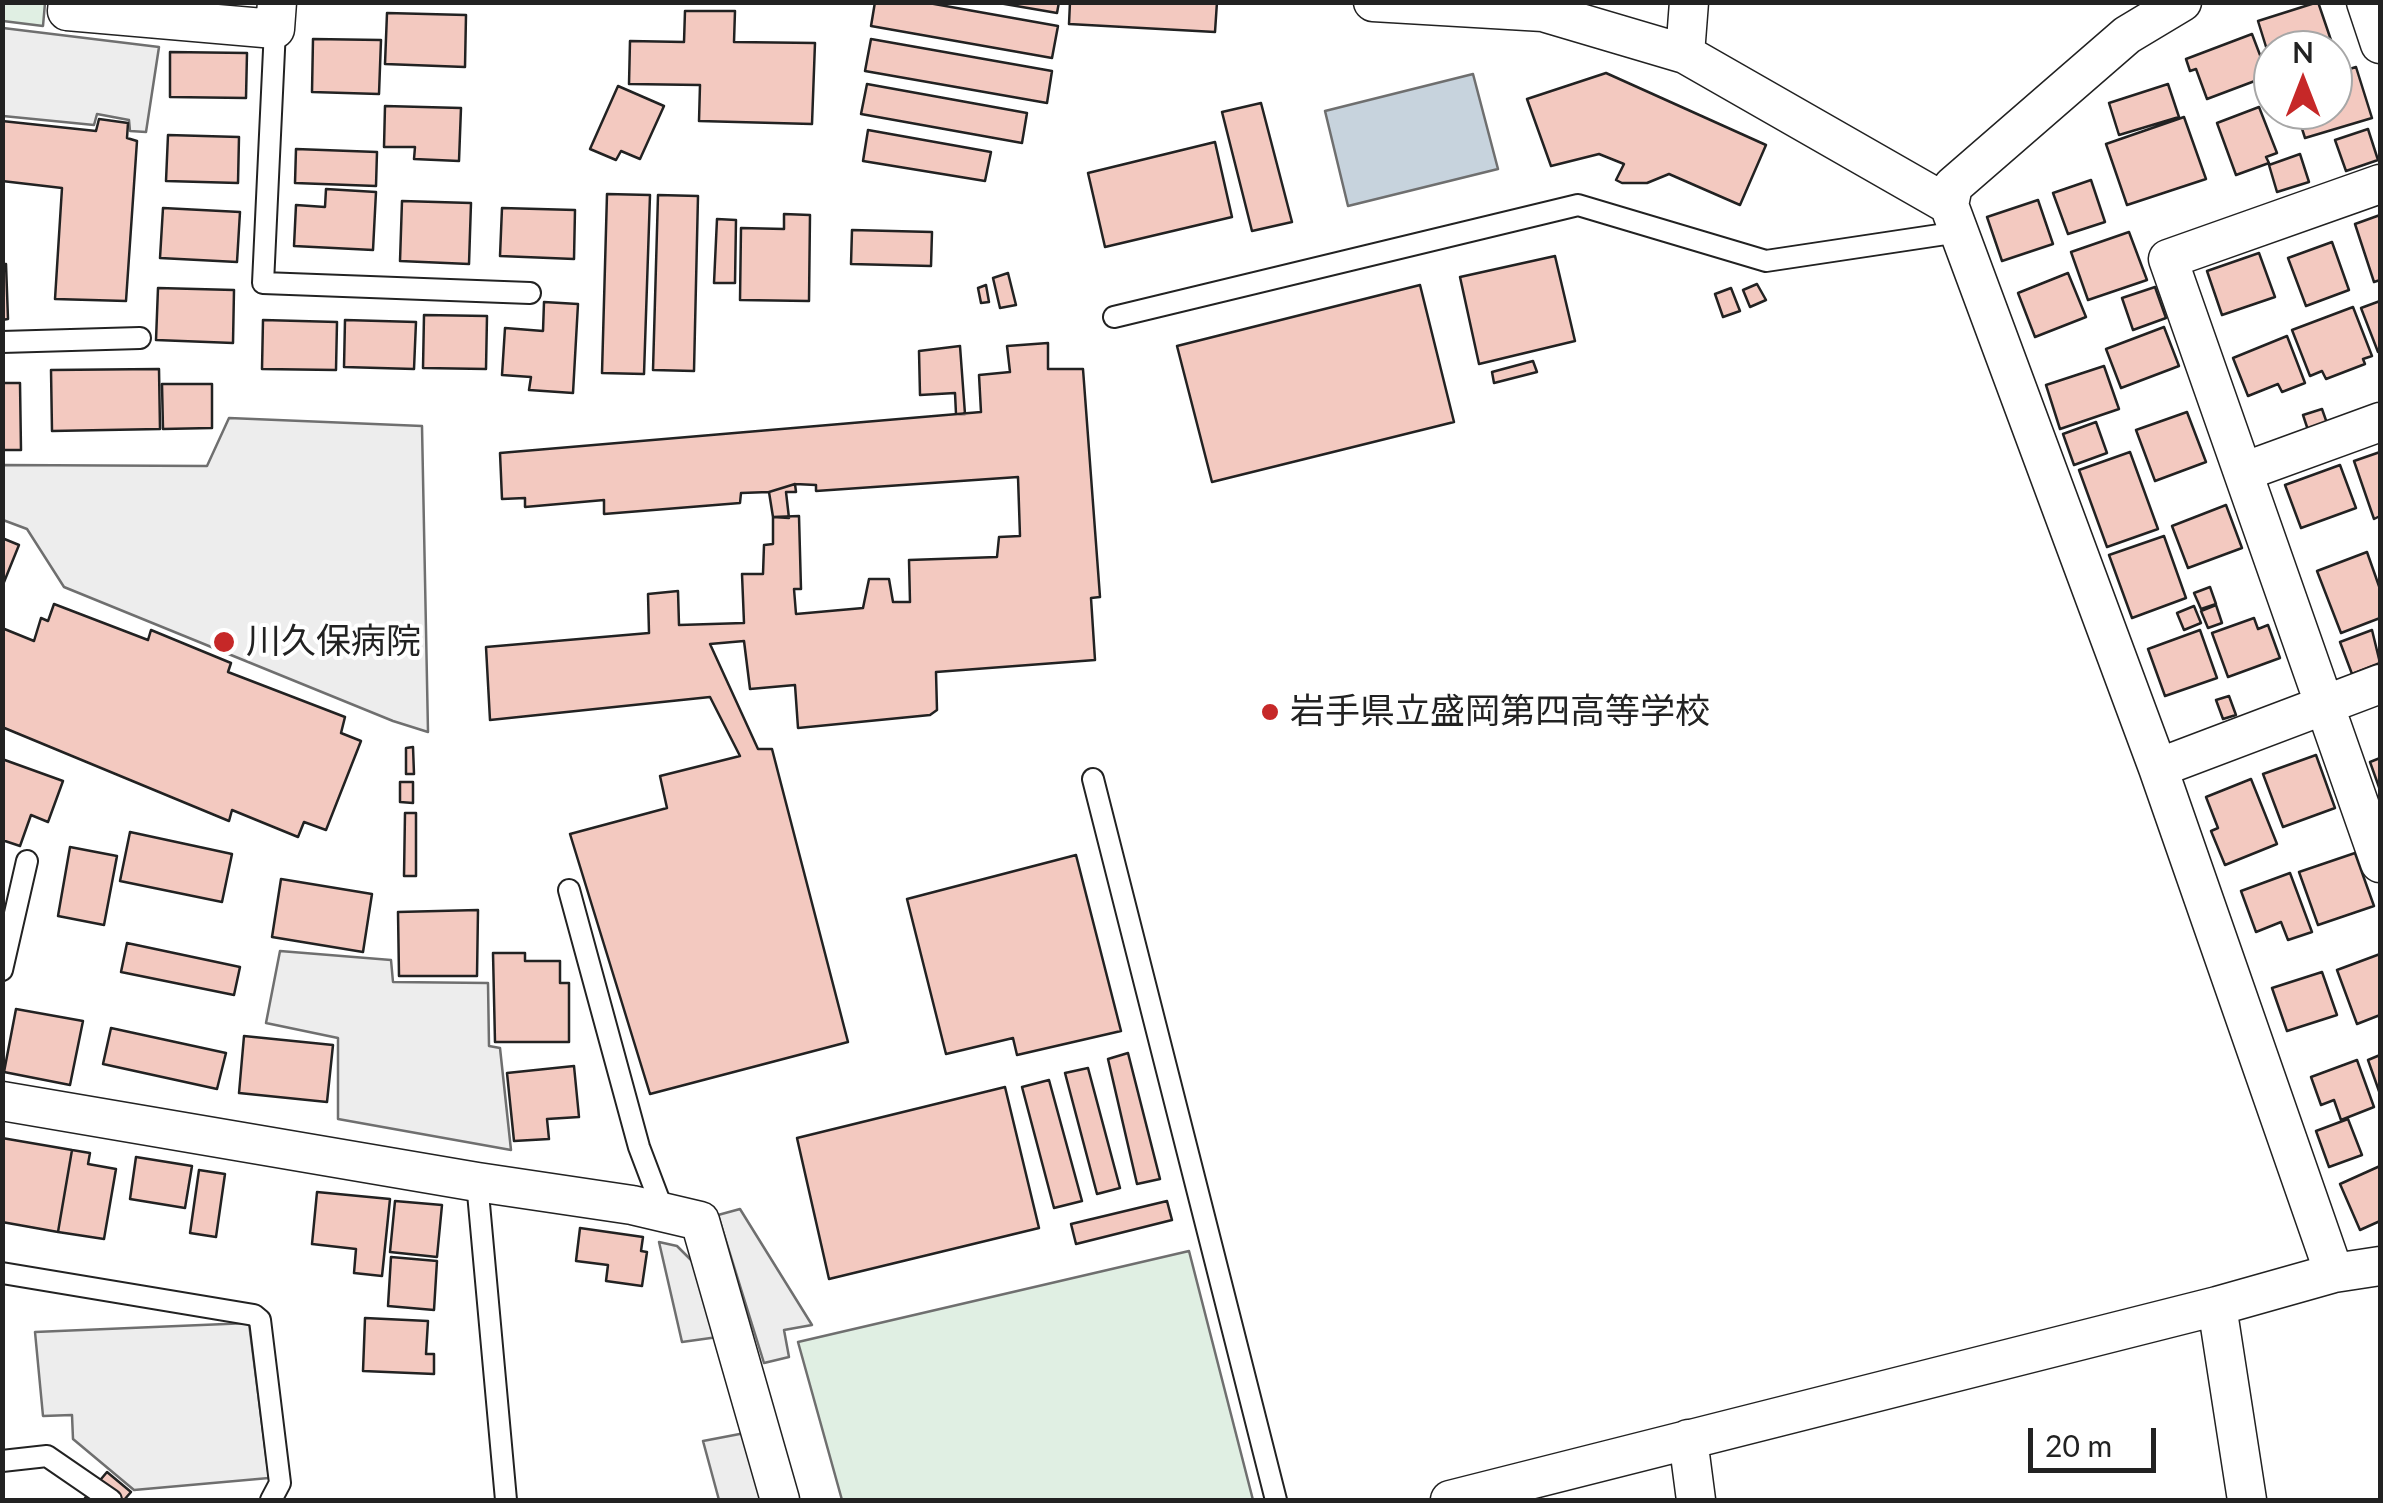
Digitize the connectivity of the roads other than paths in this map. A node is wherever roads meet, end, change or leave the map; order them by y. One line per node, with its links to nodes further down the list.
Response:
1 (68, 2): 6 (street)
2 (1373, 2): 8 (street)
3 (1690, 2): 8 (street)
4 (2182, 2): 10 (street)
5 (2366, 2): 7 (street)
6 (276, 16): 11 (lane)
7 (2380, 44)
8 (1685, 54): 10 (street)
9 (2380, 184): 16 (street)
10 (1954, 218): 12 (lane); 19 (street)
11 (530, 293)
12 (1114, 317)
13 (140, 338): 14 (lane)
14 (2, 342)
15 (2380, 422): 16 (street)
16 (2244, 472): 18 (street)
17 (2380, 684): 18 (street)
18 (2324, 704): 19 (street); 22 (street)
19 (2158, 768): 30 (street)
20 (1093, 778): 38 (lane)
21 (28, 861): 24 (lane)
22 (2380, 863)
23 (569, 890): 27 (lane)
24 (2, 970)
25 (2, 1101): 26 (street)
26 (477, 1182): 27 (street); 36 (lane)
27 (664, 1213): 37 (street)
28 (2380, 1266): 30 (street)
29 (2, 1273): 35 (lane)
30 (2334, 1273): 31 (street)
31 (2217, 1306): 32 (street); 41 (street)
32 (1688, 1439): 39 (street); 40 (street)
33 (2, 1460): 34 (lane)
34 (111, 1500)
35 (271, 1500)
36 (506, 1500)
37 (780, 1500)
38 (1276, 1500)
39 (1450, 1500)
40 (1696, 1500)
41 (2248, 1500)

